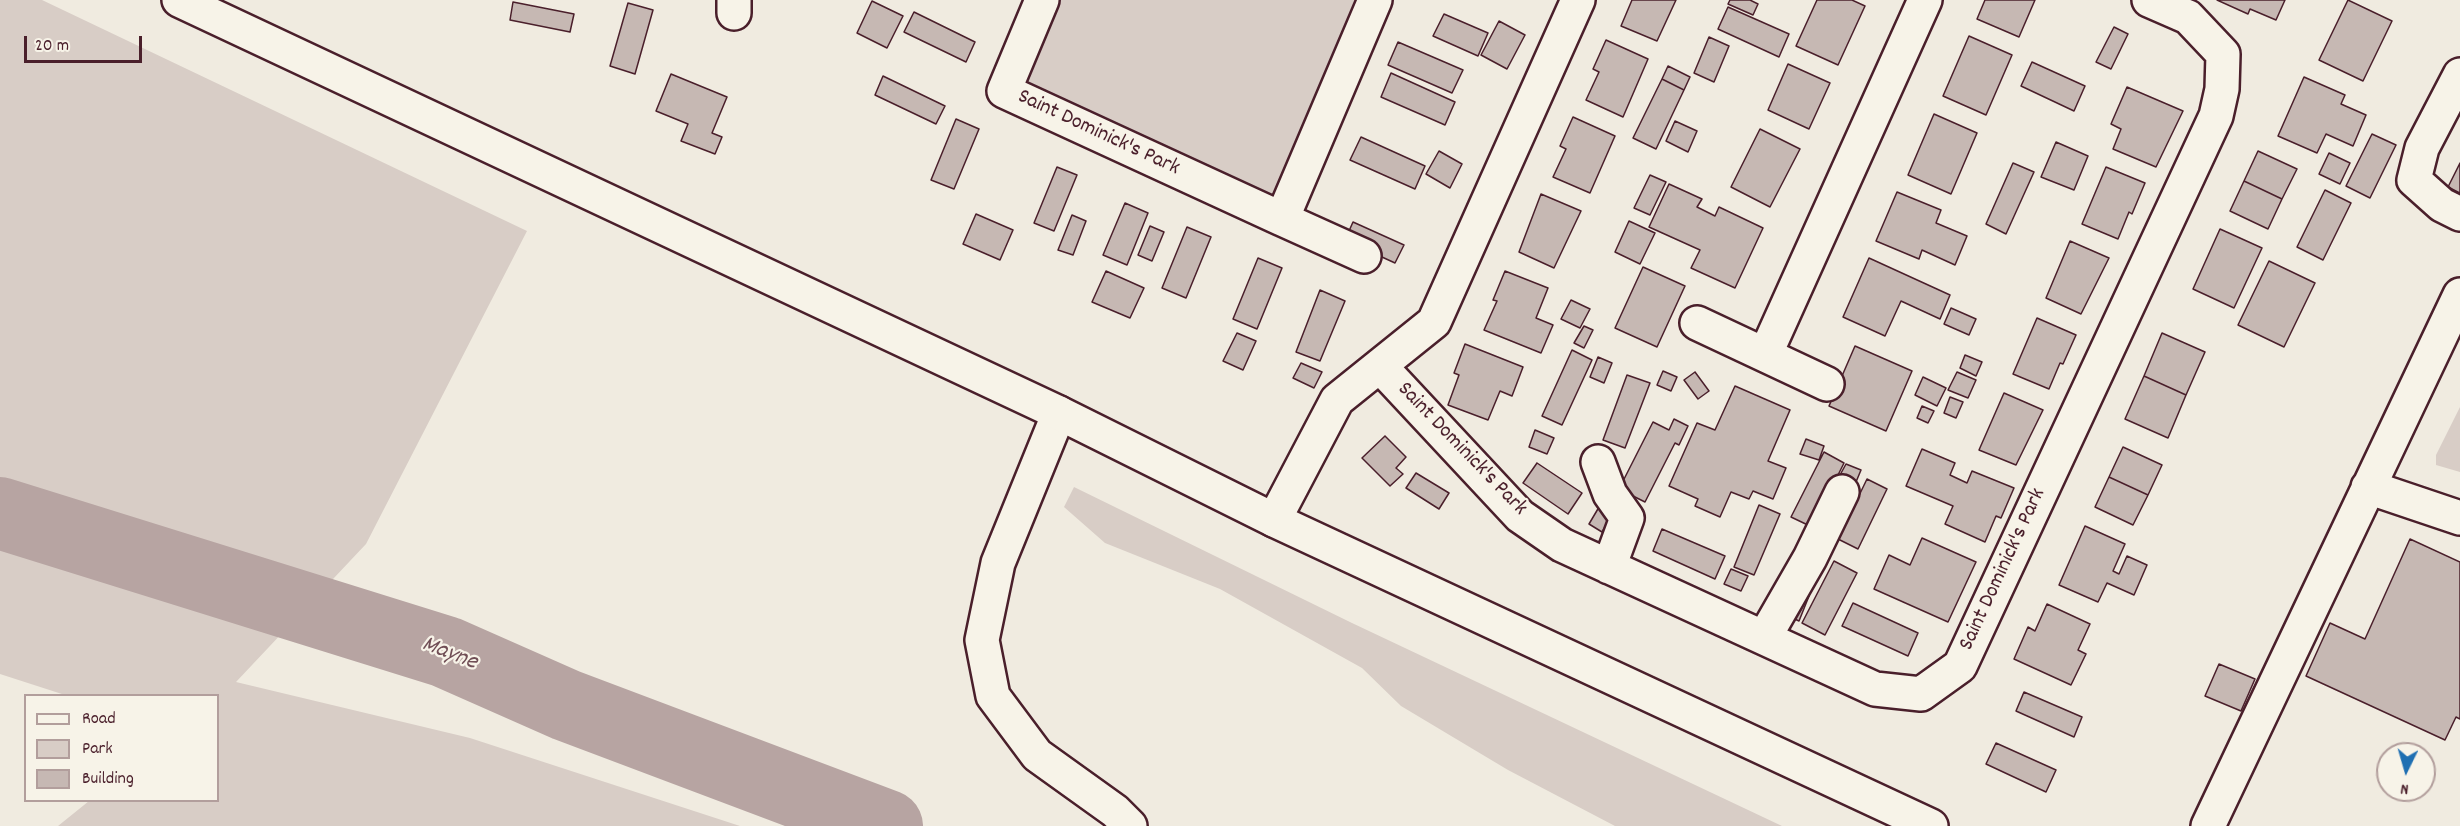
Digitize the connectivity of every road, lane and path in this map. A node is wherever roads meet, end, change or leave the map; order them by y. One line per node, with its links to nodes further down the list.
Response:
1 (179, 0): 16 (street)
2 (1042, 0): 9 (street, Saint Dominick's Park)
3 (1375, 0): 9 (street)
4 (1578, 0): 14 (street, Saint Dominick's Park)
5 (1925, 0): 13 (street)
6 (2149, 0): 23 (street, Saint Dominick's Park)
7 (2460, 75): 8 (street)
8 (2460, 214)
9 (1282, 219): 10 (street, Saint Dominick's Park)
10 (1364, 256)
11 (2460, 295): 18 (street)
12 (1697, 323): 13 (street)
13 (1765, 355): 15 (street)
14 (1380, 366): 21 (street, Saint Dominick's Park); 22 (street, Saint Dominick's Park)
15 (1827, 384)
16 (1059, 413): 21 (street); 24 (street)
17 (1598, 462): 22 (street)
18 (2368, 487): 20 (street); 26 (street)
19 (1842, 492): 23 (street)
20 (2460, 518)
21 (1274, 520): 25 (street)
22 (1609, 567): 23 (street, Saint Dominick's Park)
23 (1764, 638)
24 (1130, 826)
25 (1931, 826)
26 (2208, 826)

